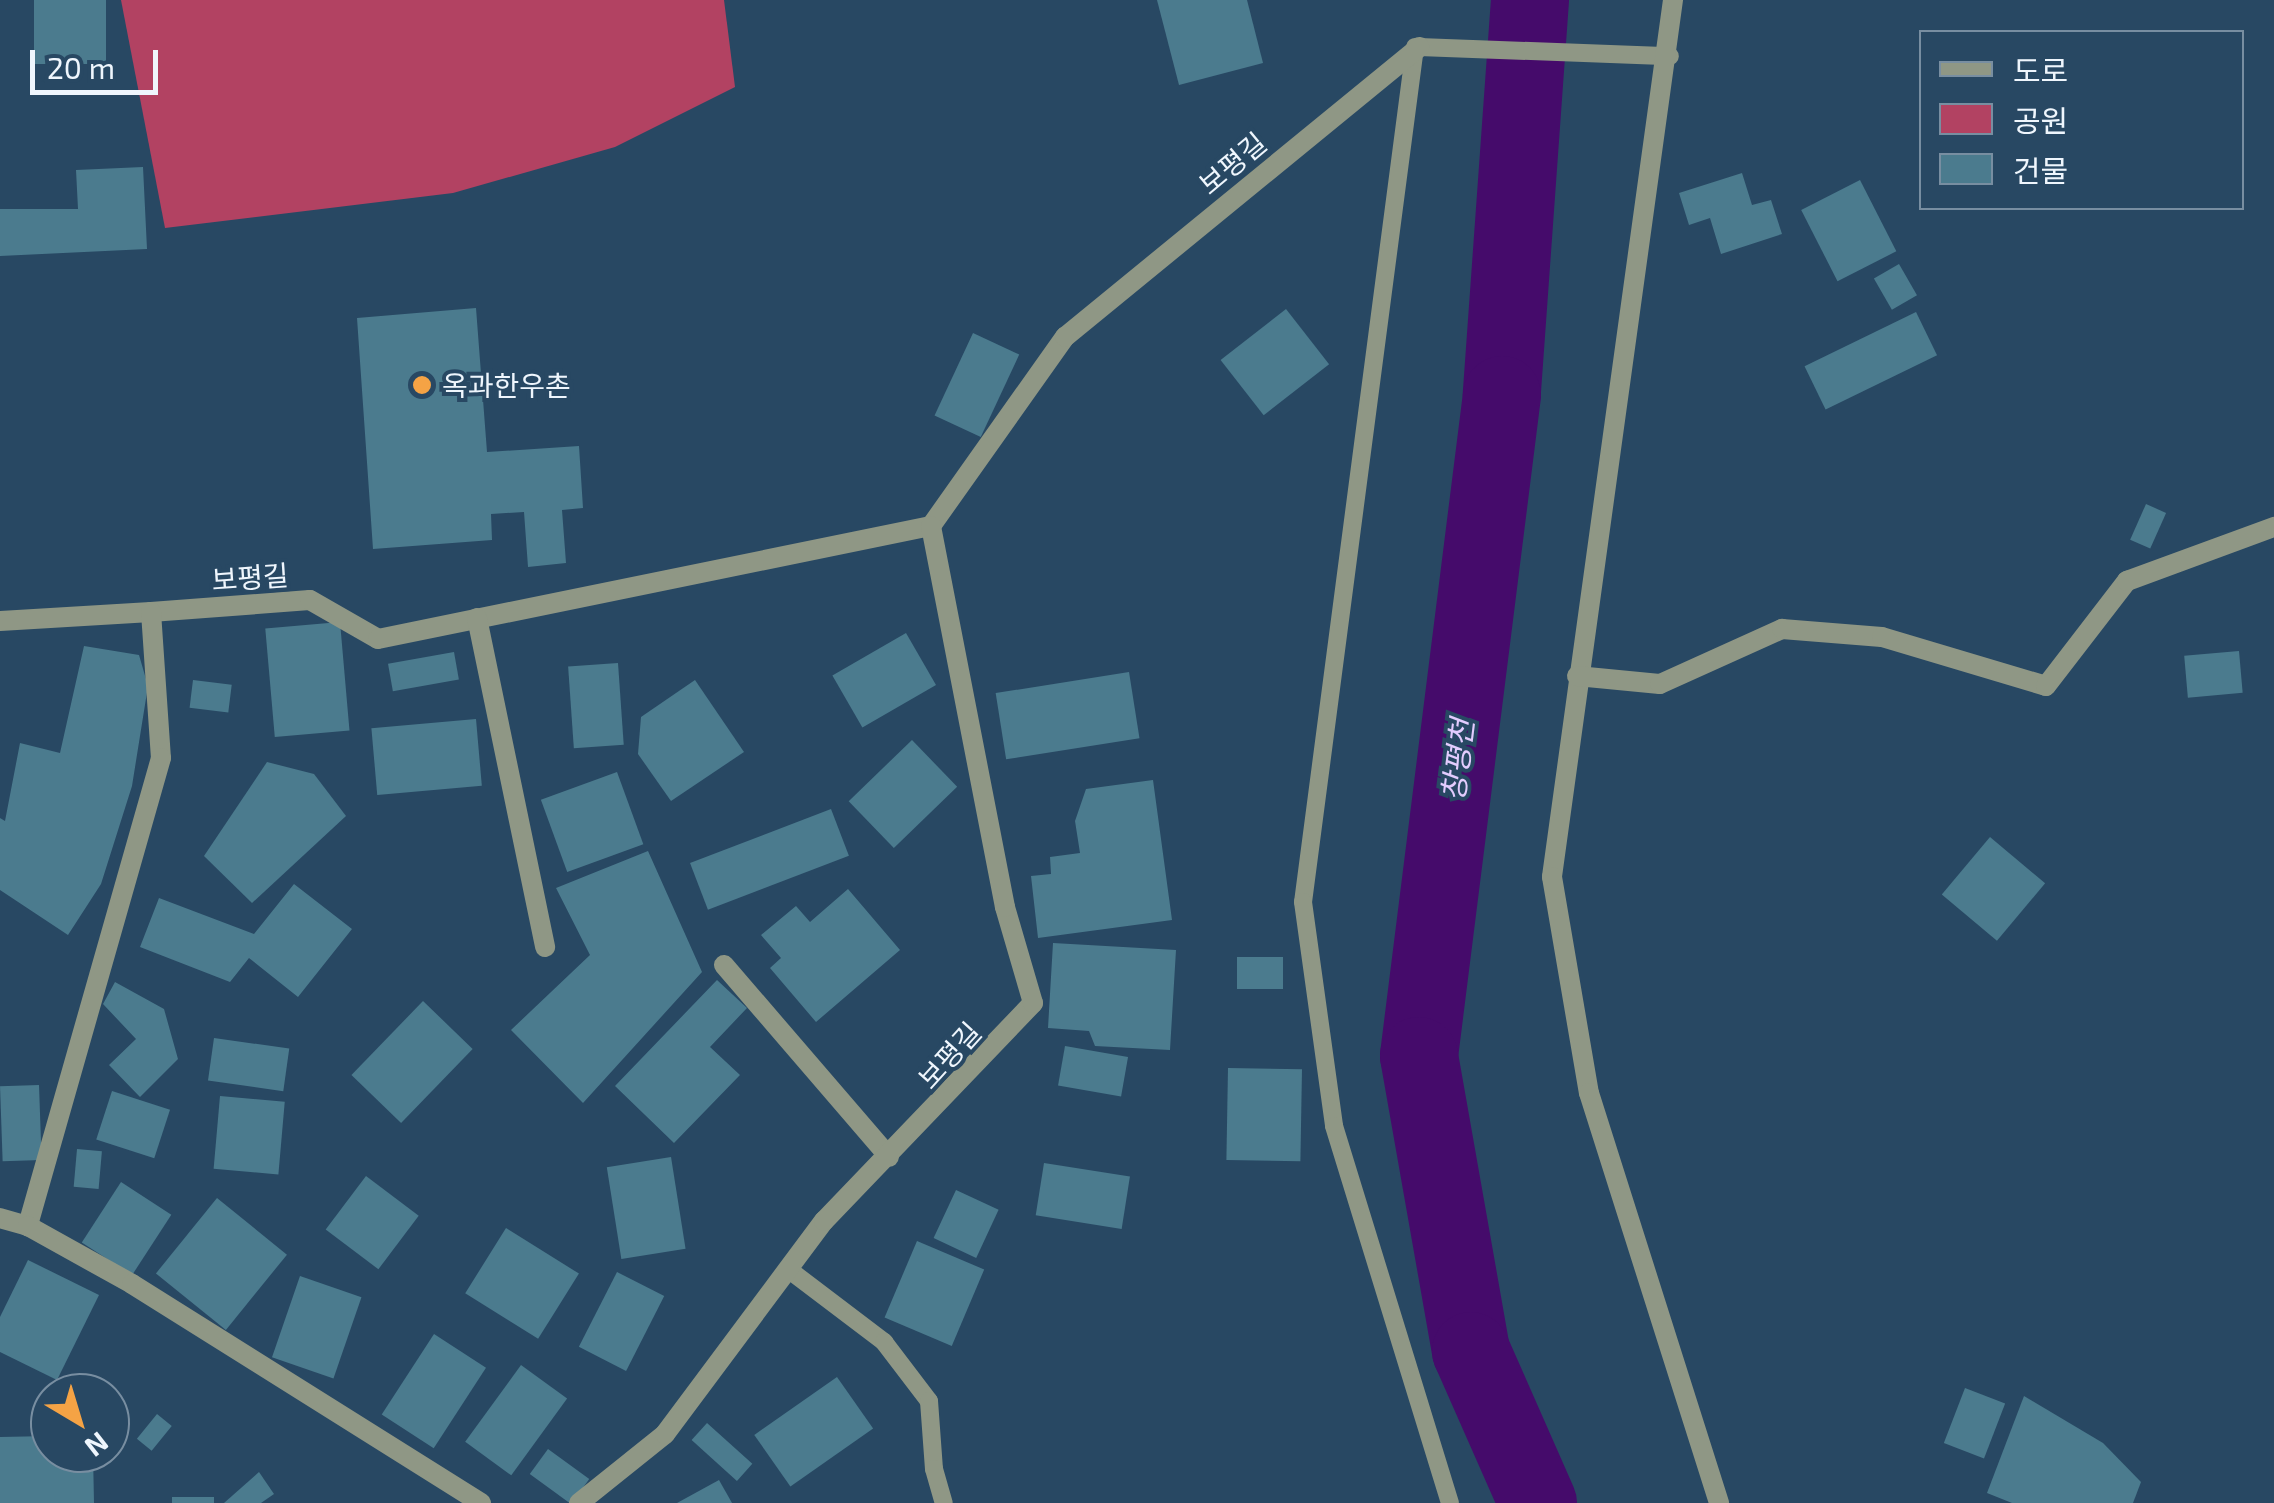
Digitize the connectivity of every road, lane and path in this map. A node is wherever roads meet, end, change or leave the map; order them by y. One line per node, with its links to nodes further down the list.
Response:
1 (1674, 0): 3 (street)
2 (1417, 47): 3 (lane); 4 (street, 보평길); 19 (lane)
3 (1670, 56): 9 (street)
4 (931, 526): 7 (street, 보평길); 12 (street, 보평길)
5 (2274, 528): 9 (street)
6 (151, 612): 7 (street, 보평길); 8 (street, 보평길); 14 (street)
7 (477, 618): 10 (street)
8 (0, 621)
9 (1577, 676): 20 (street)
10 (545, 947)
11 (724, 965): 12 (street)
12 (889, 1156): 15 (street, 보평길)
13 (0, 1218): 14 (street)
14 (28, 1226): 16 (street)
15 (788, 1269): 17 (street, 보평길); 18 (lane)
16 (481, 1503)
17 (579, 1503)
18 (944, 1503)
19 (1450, 1503)
20 (1719, 1503)

